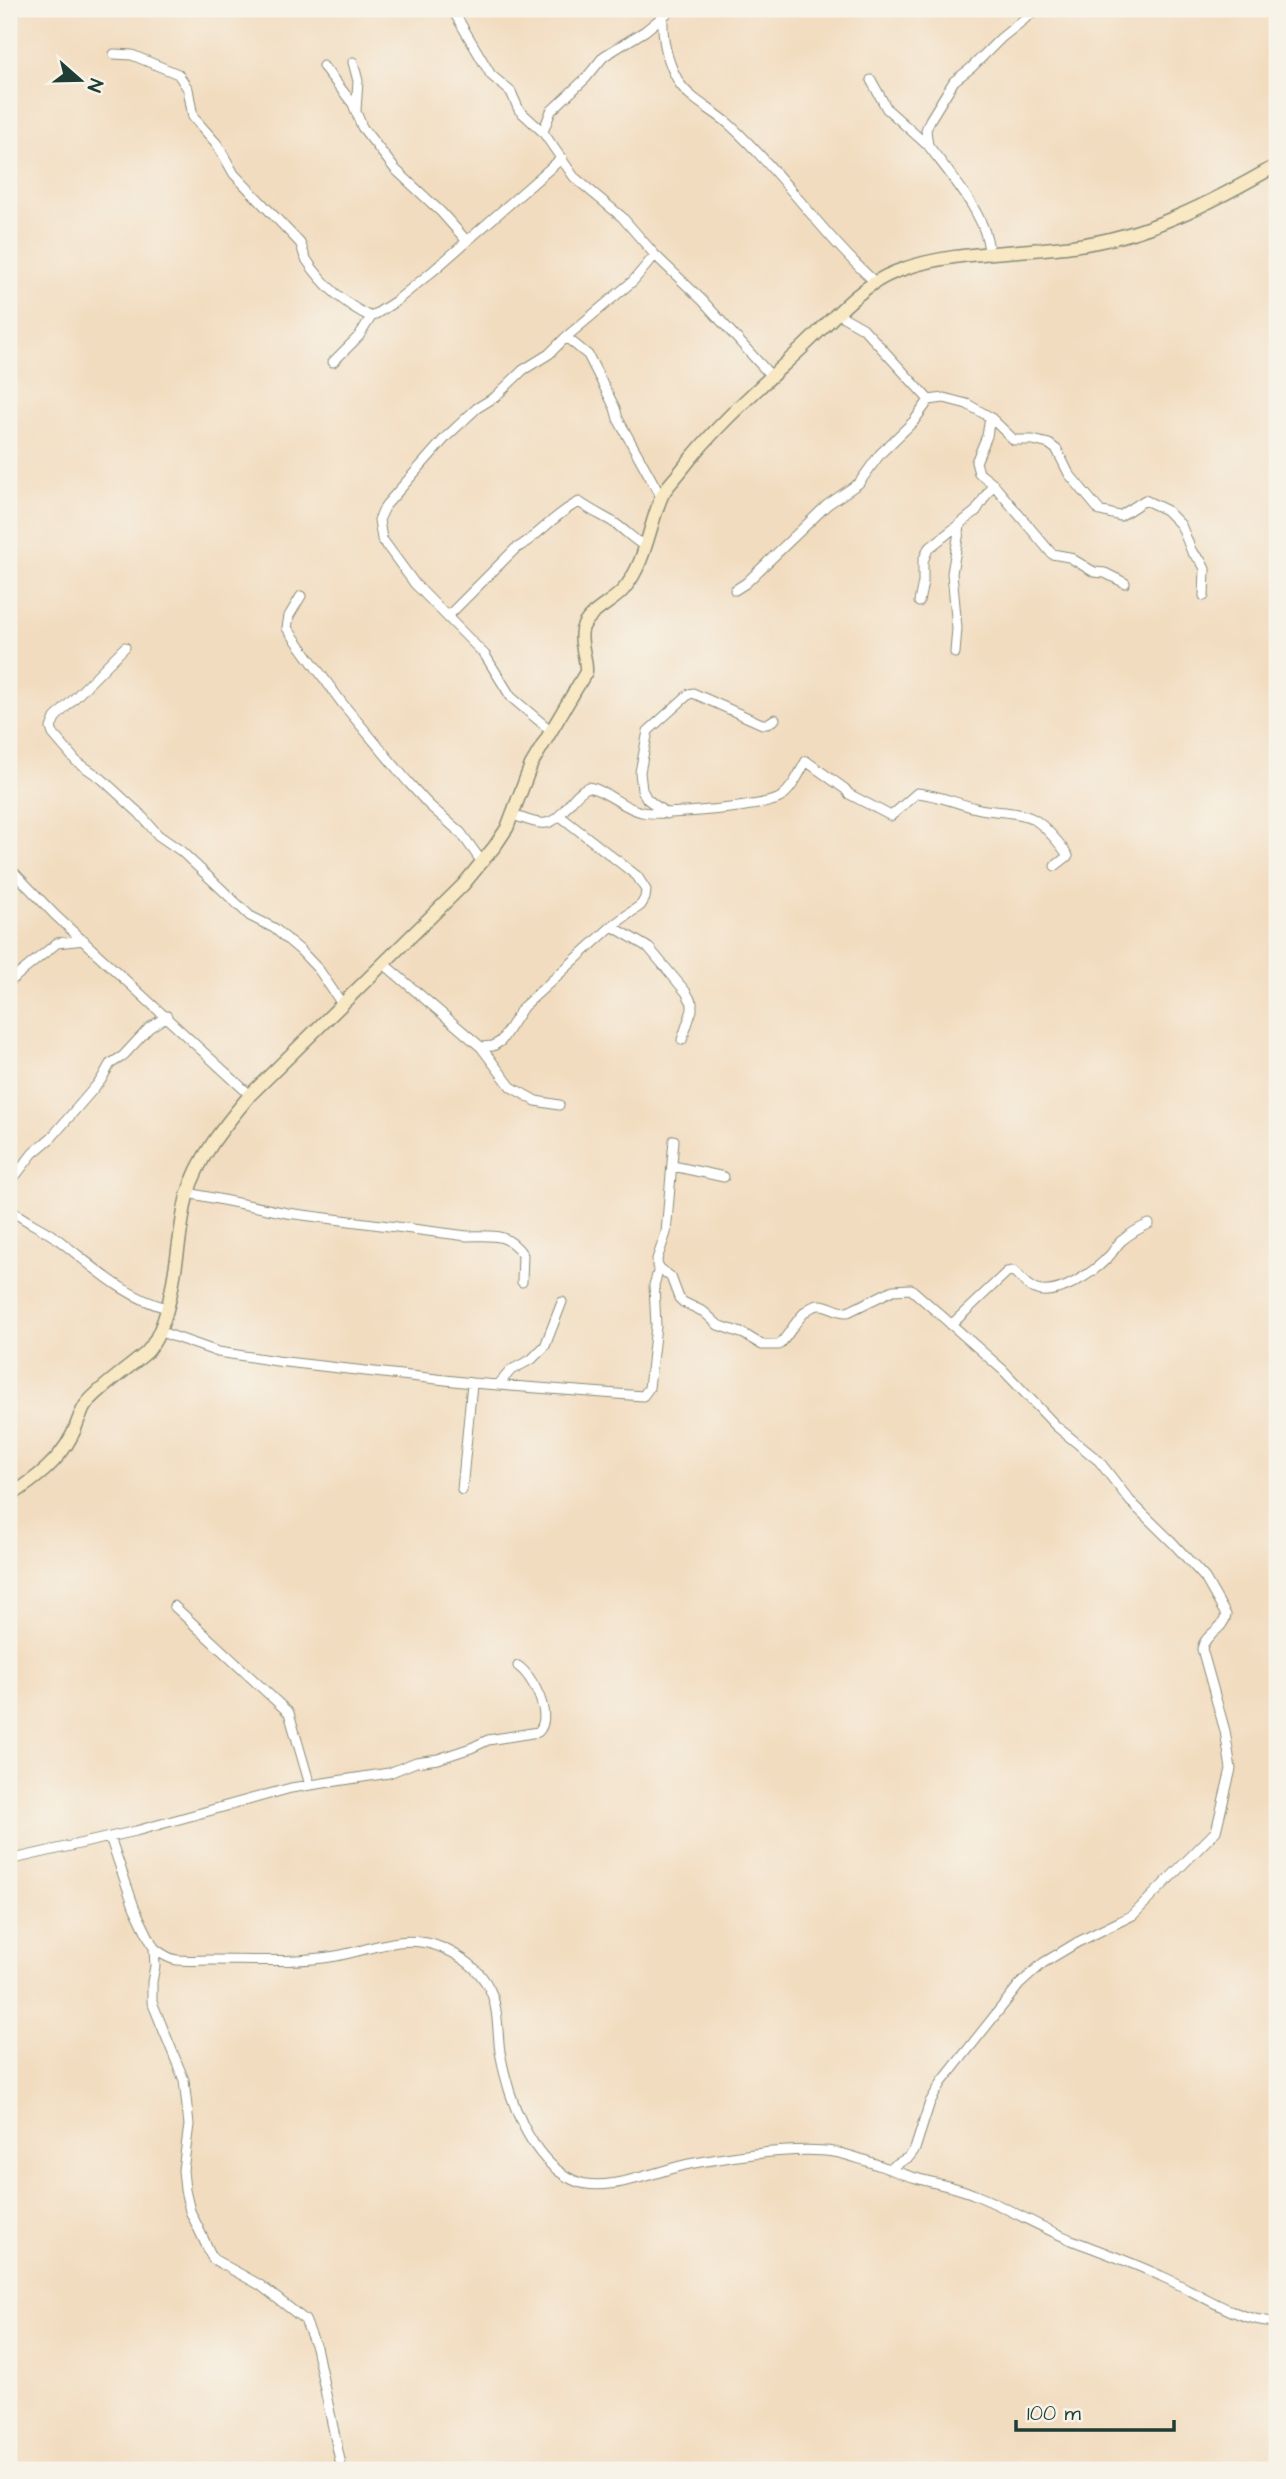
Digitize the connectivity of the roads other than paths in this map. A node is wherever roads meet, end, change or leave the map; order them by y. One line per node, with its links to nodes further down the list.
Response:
1 (672, 9): 4 (street)
2 (1037, 9): 11 (street)
3 (456, 11): 10 (street)
4 (663, 18): 10 (street); 17 (street)
5 (114, 54): 19 (street)
6 (354, 62): 9 (street)
7 (323, 66): 9 (street)
8 (871, 80): 11 (street)
9 (356, 110): 14 (street)
10 (543, 132): 12 (street)
11 (928, 145): 16 (street)
12 (562, 159): 14 (street); 15 (street)
13 (1277, 165): 16 (street)
14 (466, 240): 19 (street)
15 (655, 255): 20 (street); 22 (street)
16 (989, 255): 17 (street)
17 (875, 282): 18 (street)
18 (838, 314): 22 (street); 23 (street)
19 (371, 317): 21 (street)
20 (565, 337): 26 (street); 34 (street)
21 (333, 362)
22 (771, 376): 26 (street)
23 (929, 400): 24 (street); 30 (street)
24 (990, 416): 25 (street); 32 (street)
25 (993, 485): 27 (street); 29 (street)
26 (661, 497): 28 (street)
27 (961, 525): 33 (street); 36 (street)
28 (645, 546): 34 (street); 38 (street)
29 (1125, 583)
30 (735, 590)
31 (301, 596): 42 (street)
32 (1204, 596)
33 (919, 602)
34 (448, 616): 38 (street)
35 (125, 647): 49 (street)
36 (955, 653)
37 (775, 719): 39 (street)
38 (550, 730): 40 (street)
39 (667, 814): 41 (street); 43 (street)
40 (513, 815): 41 (street); 42 (street)
41 (560, 816): 45 (street)
42 (482, 862): 47 (street)
43 (1055, 866)
44 (9, 867): 46 (street)
45 (612, 926): 51 (street); 52 (street)
46 (84, 940): 48 (street); 50 (street)
47 (384, 964): 49 (street); 52 (street)
48 (9, 982)
49 (342, 1004): 53 (street)
50 (167, 1016): 53 (street); 58 (street)
51 (682, 1040)
52 (481, 1047): 54 (street)
53 (250, 1095): 59 (street)
54 (559, 1105)
55 (674, 1140): 56 (street)
56 (673, 1166): 57 (street); 62 (street)
57 (723, 1177)
58 (9, 1184)
59 (188, 1193): 63 (street); 65 (street)
60 (9, 1208): 65 (street)
61 (1149, 1224): 66 (street)
62 (657, 1266): 66 (street); 69 (street)
63 (522, 1282)
64 (562, 1302): 69 (street)
65 (167, 1308): 67 (street)
66 (950, 1325): 80 (street)
67 (161, 1332): 68 (street); 71 (street)
68 (472, 1383): 69 (street); 70 (street)
69 (498, 1385)
70 (462, 1490)
71 (9, 1497)
72 (174, 1606): 74 (street)
73 (518, 1666): 74 (street)
74 (310, 1785): 75 (street)
75 (110, 1837): 76 (street); 77 (street)
76 (9, 1860)
77 (154, 1948): 78 (street); 79 (street)
78 (178, 1960): 79 (street); 80 (street)
79 (154, 1971): 82 (street)
80 (888, 2169): 81 (street)
81 (1277, 2322)
82 (342, 2470)

